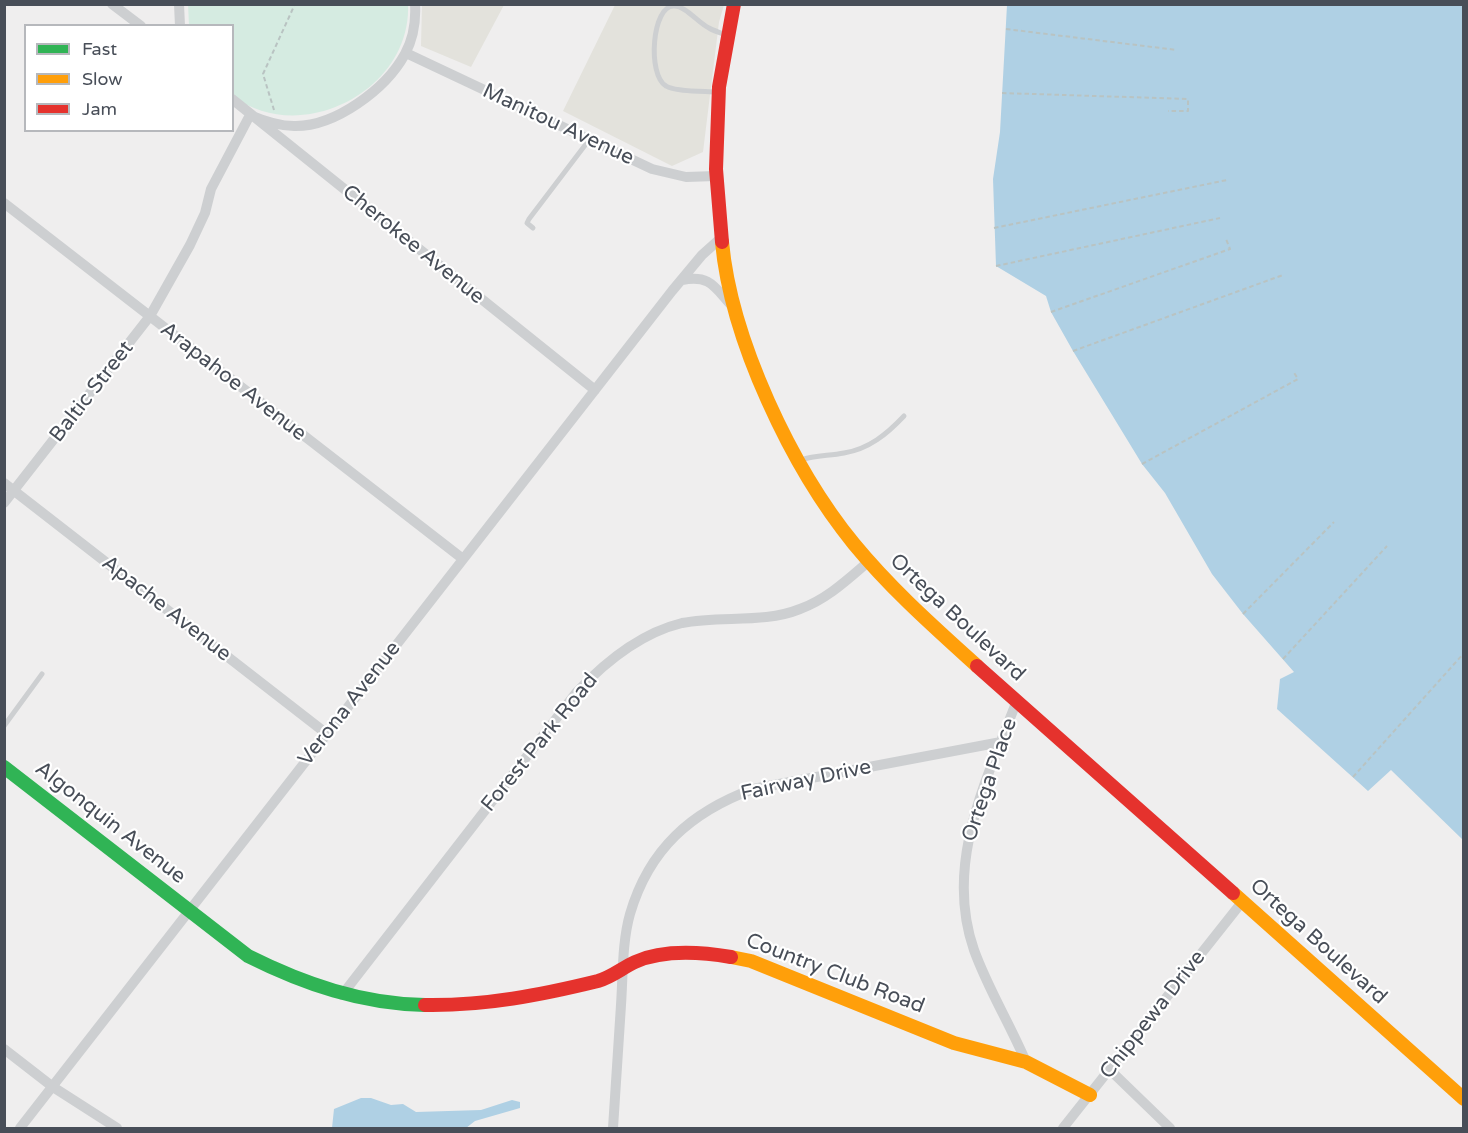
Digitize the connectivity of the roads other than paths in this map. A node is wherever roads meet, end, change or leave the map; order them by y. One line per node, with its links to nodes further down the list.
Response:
1 (112, 4): 5 (street)
2 (179, 4): 6 (street)
3 (415, 4): 8 (street)
4 (734, 4): 7 (main road, Ortega Boulevard)
5 (138, 24)
6 (180, 24)
7 (727, 35): 9 (main road, Ortega Boulevard); 9 (lane)
8 (406, 53): 11 (street); 12 (street, Manitou Avenue)
9 (718, 93): 13 (main road, Ortega Boulevard)
10 (234, 101): 11 (street, Cherokee Avenue)
11 (250, 115): 19 (street, Baltic Street); 20 (street, Cherokee Avenue)
12 (590, 139): 13 (street, Manitou Avenue); 15 (lane)
13 (716, 176): 16 (main road, Ortega Boulevard)
14 (4, 203): 19 (street, Arapahoe Avenue)
15 (533, 228)
16 (721, 238): 17 (street, Verona Avenue); 18 (main road, Ortega Boulevard)
17 (682, 280): 18 (street); 20 (street, Verona Avenue)
18 (735, 309): 22 (main road, Ortega Boulevard)
19 (150, 316): 24 (street, Baltic Street); 26 (street, Arapahoe Avenue)
20 (595, 390): 26 (street, Verona Avenue)
21 (904, 416): 22 (lane)
22 (796, 461): 27 (main road, Ortega Boulevard)
23 (4, 483): 24 (street, Apache Avenue)
24 (14, 491): 25 (street, Baltic Street); 31 (street, Apache Avenue)
25 (4, 503)
26 (463, 559): 31 (street, Verona Avenue)
27 (868, 562): 29 (main road, Ortega Boulevard); 37 (street, Forest Park Road)
28 (42, 674): 30 (lane)
29 (1016, 703): 32 (street, Ortega Place); 34 (main road, Ortega Boulevard)
30 (4, 726)
31 (327, 734): 35 (street, Verona Avenue)
32 (1001, 742): 36 (street, Fairway Drive); 39 (street, Ortega Place)
33 (4, 767): 35 (main road, Algonquin Avenue)
34 (1242, 902): 40 (street, Chippewa Drive); 43 (main road, Ortega Boulevard)
35 (190, 911): 37 (main road, Country Club Road); 41 (street, Verona Avenue)
36 (623, 969): 37 (main road, Country Club Road); 39 (main road, Country Club Road); 46 (street, Fairway Drive)
37 (342, 994)
38 (4, 1049): 41 (street)
39 (1026, 1062): 42 (main road, Country Club Road)
40 (1110, 1070): 42 (street, Chippewa Drive); 48 (street)
41 (53, 1087): 44 (street, Verona Avenue); 45 (street)
42 (1090, 1095): 47 (street, Chippewa Drive)
43 (1464, 1099)
44 (20, 1128)
45 (117, 1128)
46 (613, 1128)
47 (1063, 1128)
48 (1170, 1128)

